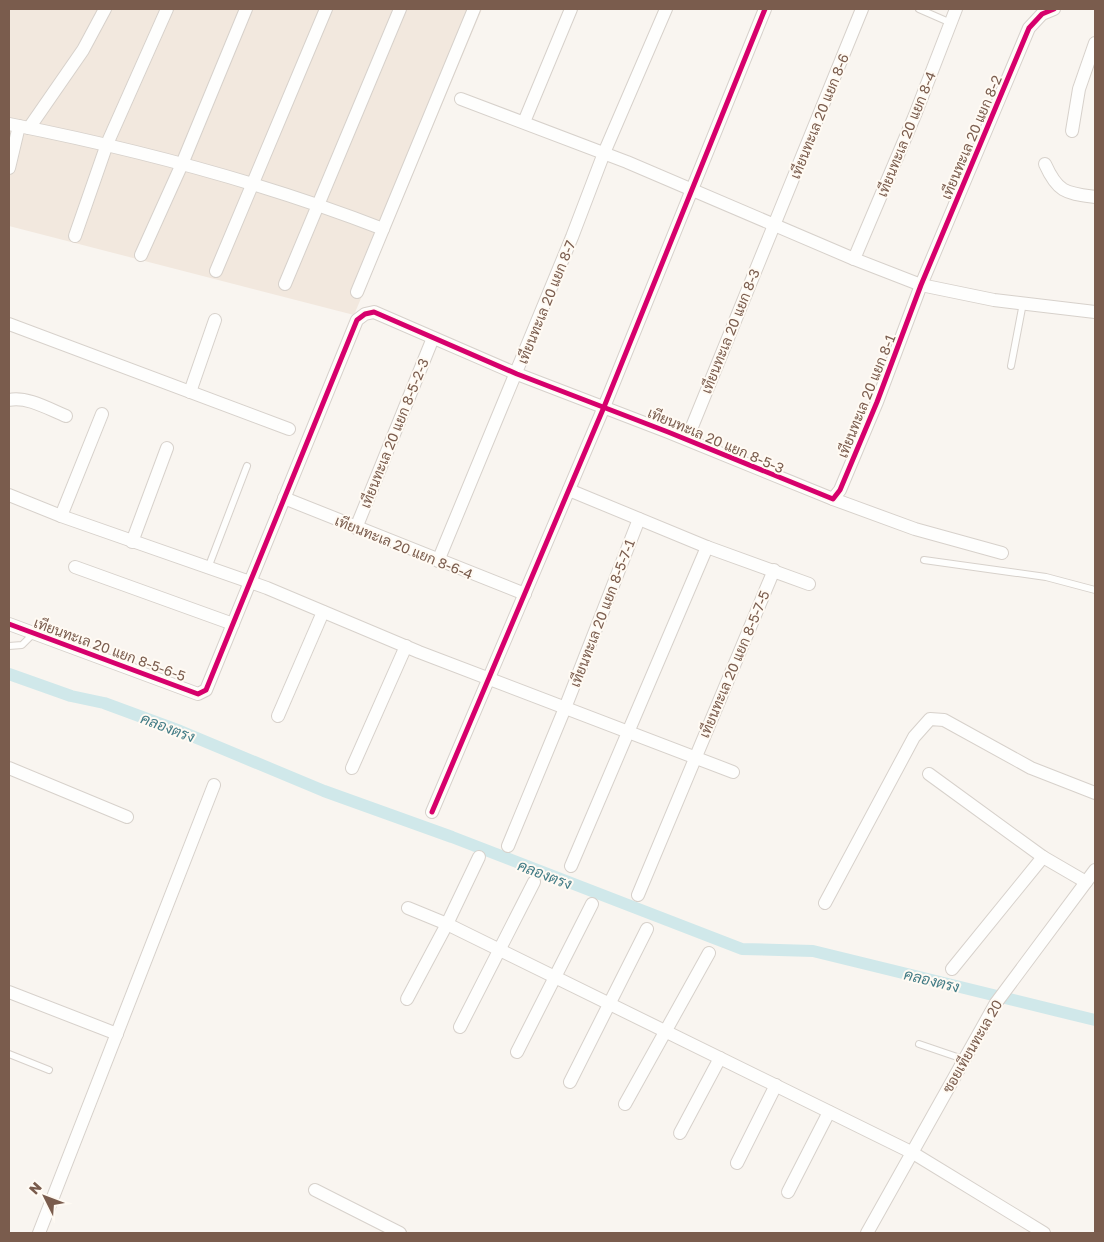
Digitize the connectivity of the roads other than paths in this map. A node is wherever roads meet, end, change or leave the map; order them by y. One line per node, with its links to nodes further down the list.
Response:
1 (105, 9): 18 (street)
2 (167, 9): 20 (street)
3 (246, 9): 22 (street)
4 (326, 9): 25 (street)
5 (400, 9): 28 (street)
6 (474, 9): 30 (street)
7 (570, 9): 17 (street)
8 (666, 9): 21 (street, เทียนทะเล 20 แยก 8-7)
9 (765, 9): 26 (street)
10 (862, 9): 29 (street, เทียนทะเล 20 แยก 8-6)
11 (919, 9): 14 (lane)
12 (956, 9): 14 (street, เทียนทะเล 20 แยก 8-4)
13 (1054, 9): 36 (street, เทียนทะเล 20 แยก 8-2)
14 (951, 23): 33 (street, เทียนทะเล 20 แยก 8-4)
15 (1095, 43): 19 (street)
16 (461, 99): 17 (street)
17 (524, 122): 21 (street)
18 (19, 126): 20 (street); 24 (street)
19 (1072, 131)
20 (108, 144): 22 (street); 31 (street)
21 (604, 153): 26 (street); 44 (street, เทียนทะเล 20 แยก 8-7)
22 (182, 164): 25 (street); 32 (street)
23 (1045, 164): 27 (street)
24 (9, 168)
25 (251, 184): 28 (street); 34 (street)
26 (692, 190): 29 (street); 47 (street)
27 (1095, 197)
28 (317, 203): 30 (street); 35 (street)
29 (776, 224): 33 (street); 51 (street, เทียนทะเล 20 แยก 8-3)
30 (383, 229): 37 (street)
31 (75, 236)
32 (141, 255)
33 (854, 259): 36 (street)
34 (216, 271)
35 (284, 284)
36 (921, 285): 38 (street); 57 (street, เทียนทะเล 20 แยก 8-1)
37 (357, 292)
38 (1023, 303): 39 (street); 43 (lane)
39 (1095, 312)
40 (215, 320): 45 (street)
41 (9, 324): 45 (street)
42 (433, 338): 44 (street, เทียนทะเล 20 แยก 8-5-3); 56 (street, เทียนทะเล 20 แยก 8-5-6-5); 60 (street, เทียนทะเล 20 แยก 8-5-2-3)
43 (1011, 366)
44 (516, 374): 47 (street, เทียนทะเล 20 แยก 8-5-3); 65 (street, เทียนทะเล 20 แยก 8-7)
45 (190, 392): 50 (street)
46 (9, 400): 49 (street)
47 (604, 407): 51 (street, เทียนทะเล 20 แยก 8-5-3); 54 (street)
48 (102, 414): 58 (street)
49 (66, 416)
50 (289, 429)
51 (687, 439): 57 (street, เทียนทะเล 20 แยก 8-5-3)
52 (167, 448): 61 (street)
53 (248, 466): 67 (lane)
54 (569, 490): 59 (street); 72 (street)
55 (9, 495): 58 (street)
56 (284, 498): 60 (street, เทียนทะเล 20 แยก 8-6-4); 69 (street, เทียนทะเล 20 แยก 8-5-6-5)
57 (833, 499): 63 (street)
58 (61, 516): 61 (street)
59 (639, 519): 62 (street); 80 (street, เทียนทะเล 20 แยก 8-5-7-1)
60 (356, 528): 65 (street, เทียนทะเล 20 แยก 8-6-4)
61 (132, 542): 67 (street)
62 (707, 547): 68 (street); 82 (street)
63 (1002, 553)
64 (924, 560): 71 (lane)
65 (438, 561): 72 (street, เทียนทะเล 20 แยก 8-6-4)
66 (75, 567): 75 (street)
67 (208, 568): 69 (street)
68 (774, 570): 70 (street); 83 (street, เทียนทะเล 20 แยก 8-5-7-5)
69 (249, 582): 73 (street); 75 (street, เทียนทะเล 20 แยก 8-5-6-5)
70 (809, 584)
71 (1095, 590)
72 (525, 594): 79 (street)
73 (323, 612): 78 (street); 81 (street)
74 (9, 624): 76 (street, เทียนทะเล 20 แยก 8-5-6-5)
75 (233, 624): 76 (street, เทียนทะเล 20 แยก 8-5-6-5)
76 (34, 633): 77 (lane)
77 (9, 646)
78 (406, 646): 79 (street); 85 (street)
79 (490, 679): 80 (street); 90 (street)
80 (565, 708): 82 (street); 92 (street, เทียนทะเล 20 แยก 8-5-7-1)
81 (278, 716)
82 (628, 732): 83 (street); 95 (street)
83 (694, 758): 86 (street); 99 (street, เทียนทะเล 20 แยก 8-5-7-5)
84 (9, 768): 91 (street)
85 (352, 768)
86 (733, 772)
87 (929, 774): 94 (street)
88 (214, 785): 114 (street)
89 (1095, 793): 100 (street)
90 (432, 812)
91 (127, 817)
92 (508, 846)
93 (479, 857): 103 (street)
94 (1043, 857): 98 (street); 107 (street)
95 (571, 866)
96 (1095, 870): 98 (street, ซอยเทียนทะเล 20)
97 (534, 882): 105 (street)
98 (1086, 882): 119 (street, ซอยเทียนทะเล 20)
99 (638, 895)
100 (825, 903)
101 (592, 904): 108 (street)
102 (408, 908): 103 (street)
103 (447, 924): 105 (street); 110 (street)
104 (646, 929): 111 (street)
105 (500, 950): 108 (street); 112 (street)
106 (709, 953): 113 (street)
107 (952, 969)
108 (554, 976): 111 (street); 116 (street)
109 (9, 992): 114 (street)
110 (407, 999)
111 (610, 1005): 113 (street); 121 (street)
112 (460, 1027)
113 (664, 1030): 118 (street); 123 (street)
114 (117, 1034): 130 (street)
115 (919, 1044): 119 (lane)
116 (517, 1052)
117 (9, 1054): 120 (lane)
118 (720, 1058): 122 (street); 125 (street)
119 (963, 1059): 126 (street, ซอยเทียนทะเล 20)
120 (49, 1070)
121 (570, 1082)
122 (776, 1085): 124 (street); 127 (street)
123 (625, 1104)
124 (829, 1112): 126 (street); 129 (street)
125 (680, 1133)
126 (913, 1153): 132 (street, ซอยเทียนทะเล 20); 133 (street)
127 (737, 1163)
128 (315, 1190): 131 (street)
129 (788, 1192)
130 (38, 1233)
131 (400, 1233)
132 (867, 1233)
133 (1044, 1233)

